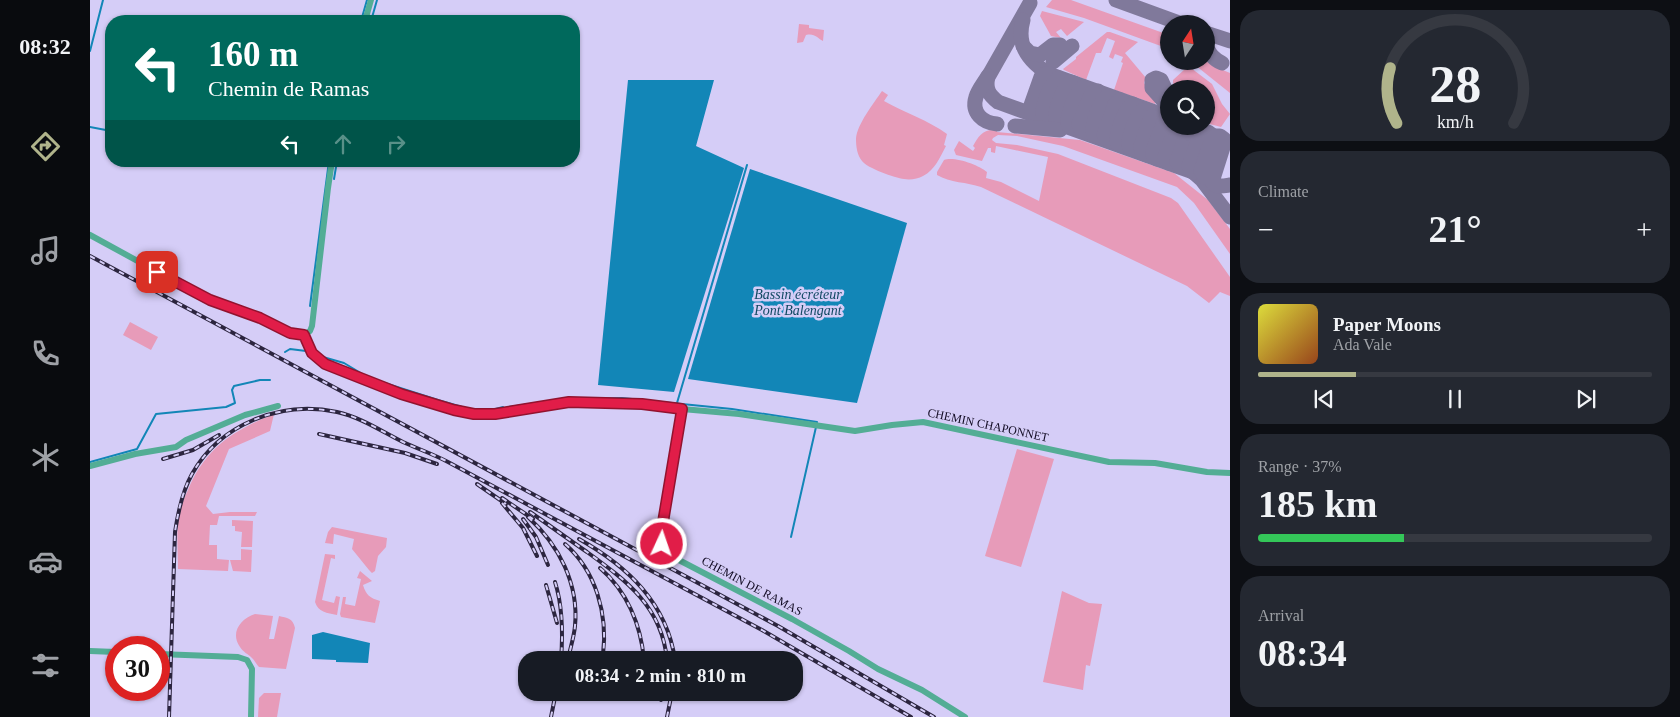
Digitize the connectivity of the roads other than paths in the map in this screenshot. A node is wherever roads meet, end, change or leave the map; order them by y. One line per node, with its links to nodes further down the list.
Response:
1 (371, 0): 2 (street)
2 (366, 15)
3 (331, 167): 5 (street)
4 (90, 235): 5 (street)
5 (304, 335): 7 (street)
6 (278, 406): 8 (street)
7 (682, 409): 9 (street, CHEMIN CHAPONNET); 14 (street, CHEMIN DE RAMAS)
8 (90, 466)
9 (1230, 473)
10 (90, 650): 11 (street)
11 (105, 651)
12 (170, 654): 13 (street)
13 (251, 717)
14 (965, 717)

